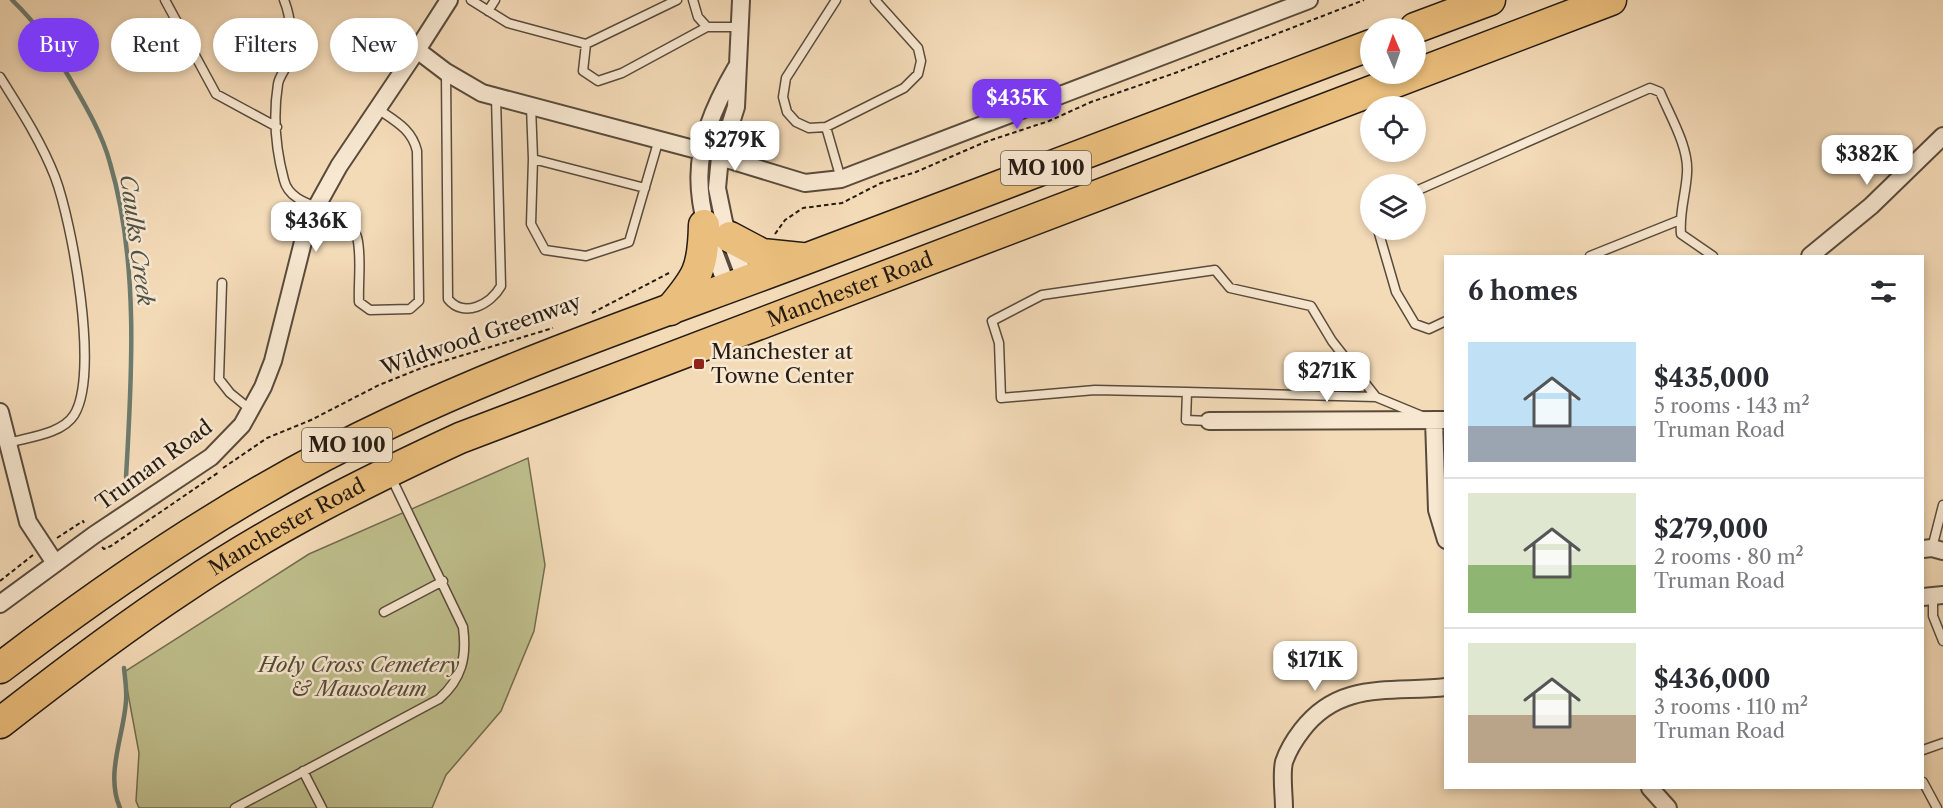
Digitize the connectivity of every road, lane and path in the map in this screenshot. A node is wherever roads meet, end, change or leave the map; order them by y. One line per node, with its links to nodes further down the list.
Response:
1 (165, 0): 30 (lane)
2 (284, 0): 30 (lane)
3 (449, 0): 20 (street, Truman Road)
4 (471, 0): 15 (lane)
5 (495, 0): 15 (lane)
6 (677, 0): 19 (lane)
7 (693, 0): 17 (lane)
8 (741, 0): 18 (street)
9 (836, 0): 31 (lane)
10 (875, 0): 31 (lane)
11 (1310, 0): 37 (street)
12 (1364, 0): 43 (path)
13 (1490, 0): 16 (highway)
14 (1611, 0): 54 (highway, Manchester Road / MO 100)
15 (488, 10): 19 (lane)
16 (1426, 24)
17 (707, 27): 18 (lane); 19 (lane)
18 (740, 27): 23 (street)
19 (586, 44)
20 (418, 48)
21 (1360, 49): 48 (highway, Manchester Road / MO 100)
22 (418, 51): 25 (street)
23 (736, 67): 34 (street); 35 (street)
24 (402, 72): 29 (street, Truman Road)
25 (446, 72): 27 (street); 27 (lane)
26 (0, 77): 64 (lane)
27 (496, 97): 28 (street)
28 (531, 106): 33 (street); 36 (lane)
29 (378, 109): 40 (street, Truman Road); 40 (lane)
30 (277, 127): 40 (lane)
31 (826, 127): 37 (lane)
32 (1943, 136): 47 (street)
33 (659, 139): 34 (street); 39 (lane)
34 (701, 150): 42 (street)
35 (720, 157): 37 (street); 42 (street)
36 (533, 159): 39 (lane); 39 (lane)
37 (841, 179)
38 (1426, 187): 41 (lane)
39 (645, 189)
40 (316, 206): 60 (street, Truman Road)
41 (1680, 220): 45 (lane); 46 (lane)
42 (717, 231): 48 (highway); 51 (street); 51 (street); 52 (highway)
43 (772, 240)
44 (1381, 240): 55 (lane)
45 (1592, 255)
46 (1712, 255)
47 (1811, 255)
48 (807, 258): 51 (highway, Manchester Road / MO 100)
49 (674, 272): 53 (path, Wildwood Greenway)
50 (222, 283): 60 (lane)
51 (736, 289): 52 (highway, Manchester Road / MO 100); 54 (highway); 57 (highway)
52 (670, 310): 80 (highway, Manchester Road / MO 100)
53 (589, 314)
54 (782, 314): 57 (highway, Manchester Road / MO 100)
55 (1444, 322)
56 (561, 325): 70 (path, Wildwood Greenway)
57 (662, 359): 65 (highway, Manchester Road / MO 100)
58 (1187, 392): 59 (lane); 59 (lane); 63 (lane)
59 (1376, 397): 62 (lane)
60 (251, 410): 73 (street, Truman Road)
61 (0, 412): 64 (street)
62 (1440, 420): 63 (street); 68 (street)
63 (1209, 421)
64 (8, 443): 73 (street)
65 (388, 471): 75 (lane); 82 (highway, Manchester Road / MO 100)
66 (1942, 512): 71 (lane)
67 (86, 525): 69 (path)
68 (1444, 533)
69 (56, 539)
70 (104, 549)
71 (1933, 549)
72 (32, 556): 74 (path)
73 (55, 563): 77 (street, Truman Road)
74 (0, 581)
75 (442, 581): 78 (lane); 85 (lane)
76 (1933, 596): 79 (lane)
77 (0, 604)
78 (384, 612)
79 (1943, 641)
80 (0, 668)
81 (1444, 687): 90 (street)
82 (0, 723)
83 (1943, 743): 84 (lane)
84 (1924, 750)
85 (303, 771): 88 (lane); 89 (lane)
86 (1924, 784): 92 (lane)
87 (1651, 789): 91 (street)
88 (235, 808)
89 (322, 808)
90 (1284, 808)
91 (1668, 808)
92 (1937, 808)

